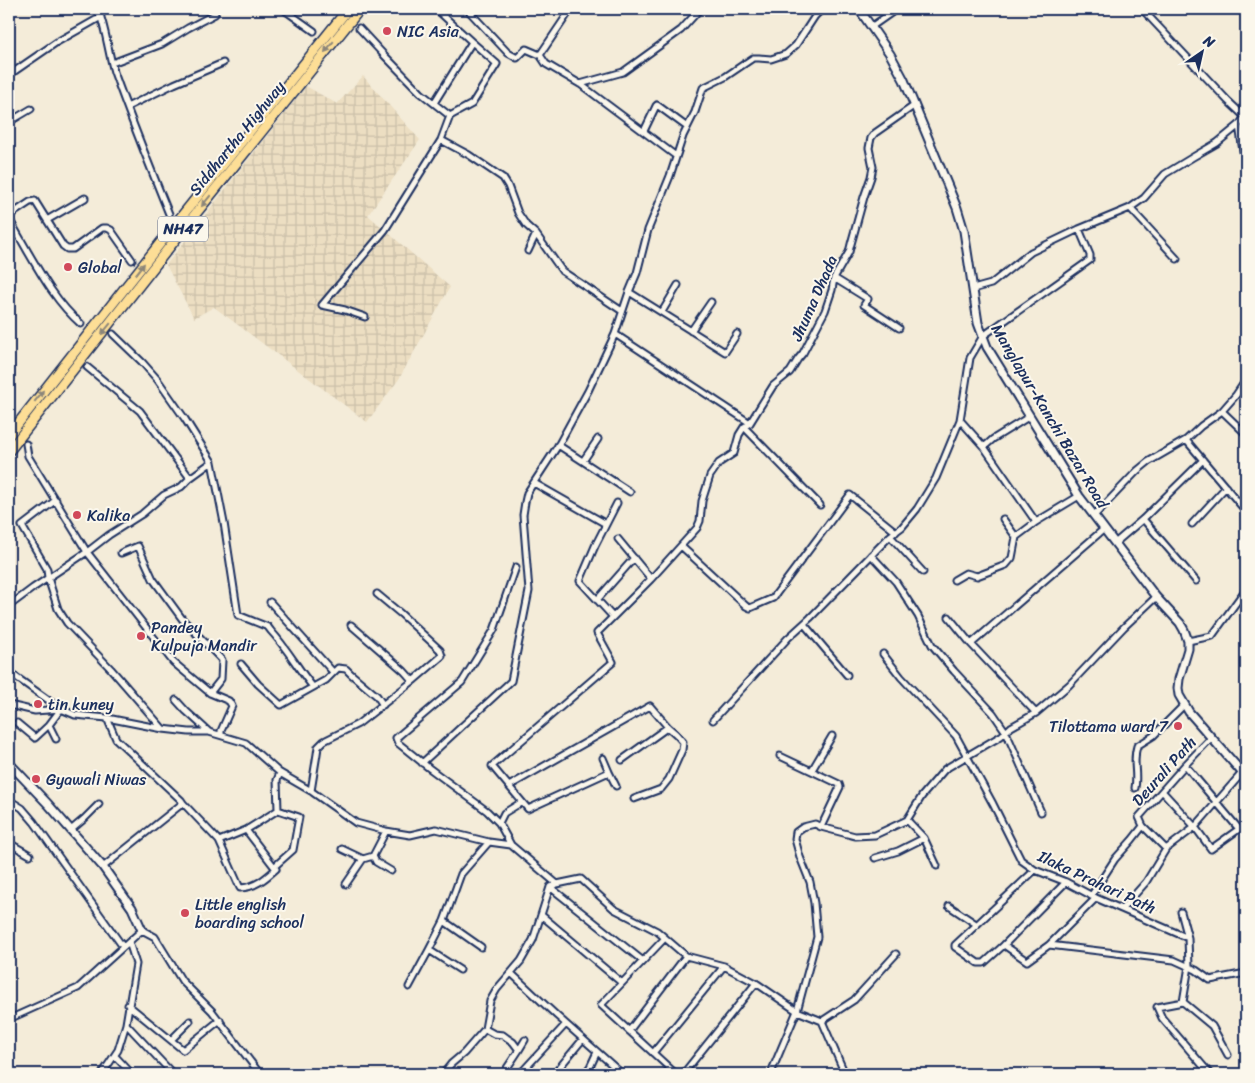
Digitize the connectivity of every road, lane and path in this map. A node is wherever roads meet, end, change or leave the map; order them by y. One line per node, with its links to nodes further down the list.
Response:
1 (98, 9): 14 (street)
2 (283, 9): 17 (street)
3 (348, 9): 70 (highway, Siddhartha Highway / NH47, one-way to 3)
4 (360, 9): 76 (highway, Siddhartha Highway / NH47, one-way to 76)
5 (436, 9): 18 (street)
6 (468, 9): 19 (street)
7 (571, 9): 19 (street)
8 (700, 9): 23 (street)
9 (822, 9): 32 (street)
10 (859, 9): 15 (street, Manglapur-Kanchi Bazar Road)
11 (895, 9): 15 (street)
12 (1142, 9): 29 (street)
13 (215, 14): 20 (street)
14 (101, 18): 20 (street); 22 (street)
15 (871, 27): 25 (street, Manglapur-Kanchi Bazar Road)
16 (359, 28): 24 (street)
17 (314, 31)
18 (472, 42): 24 (street); 28 (street)
19 (540, 55): 23 (street)
20 (112, 63): 26 (street)
21 (223, 63): 26 (street)
22 (9, 75)
23 (580, 84): 33 (street)
24 (434, 103): 28 (street)
25 (915, 105): 47 (street, Jhuma Dhada); 49 (street, Manglapur-Kanchi Bazar Road)
26 (127, 107): 39 (street)
27 (31, 109): 30 (street)
28 (450, 116): 34 (street)
29 (1245, 116): 31 (street)
30 (9, 122)
31 (1239, 126): 36 (street); 38 (street)
32 (687, 127): 33 (street); 35 (street)
33 (644, 131): 35 (street)
34 (441, 140): 43 (street); 54 (street)
35 (676, 156): 50 (street)
36 (1246, 171)
37 (85, 198): 41 (street)
38 (1130, 208): 42 (street); 45 (street)
39 (169, 214)
40 (9, 217): 41 (street); 55 (street)
41 (47, 220): 46 (street)
42 (1079, 229): 49 (street); 61 (street)
43 (536, 234): 44 (street); 52 (street)
44 (528, 251)
45 (1177, 259)
46 (132, 260)
47 (834, 278): 56 (street); 67 (street, Jhuma Dhada)
48 (678, 285): 53 (street)
49 (973, 288): 61 (street, Manglapur-Kanchi Bazar Road)
50 (629, 292): 52 (street); 53 (street)
51 (711, 302): 57 (street)
52 (622, 311): 59 (street)
53 (662, 312): 57 (street)
54 (365, 317)
55 (81, 324)
56 (898, 328)
57 (691, 331): 60 (street)
58 (113, 334): 79 (street)
59 (614, 334): 67 (street); 74 (street)
60 (737, 334)
61 (983, 336): 65 (street, Manglapur-Kanchi Bazar Road); 66 (street)
62 (87, 367): 80 (street)
63 (1246, 380): 64 (street)
64 (1222, 411): 69 (street); 72 (street)
65 (1030, 416): 75 (street); 84 (street, Manglapur-Kanchi Bazar Road)
66 (960, 420): 75 (street); 96 (street)
67 (750, 423): 68 (street, Jhuma Dhada)
68 (744, 427): 87 (street); 101 (street)
69 (1246, 434)
70 (9, 435)
71 (598, 439): 78 (street)
72 (1186, 440): 77 (street); 89 (street)
73 (26, 444): 85 (street)
74 (558, 445): 78 (street); 81 (street)
75 (984, 447): 92 (street)
76 (9, 451)
77 (1203, 460): 82 (street); 91 (street)
78 (583, 461): 83 (street)
79 (212, 462): 80 (street); 130 (street)
80 (190, 478): 102 (street)
81 (534, 483): 93 (street); 154 (street)
82 (1226, 487): 88 (street); 94 (street)
83 (630, 492)
84 (1080, 496): 89 (street, Manglapur-Kanchi Bazar Road); 92 (street)
85 (56, 500): 102 (street); 108 (street)
86 (617, 503): 93 (street)
87 (820, 505)
88 (1244, 508)
89 (1094, 516): 95 (street, Manglapur-Kanchi Bazar Road)
90 (1003, 518): 98 (street)
91 (1143, 520): 100 (street); 111 (street)
92 (1036, 522): 98 (street)
93 (606, 524): 115 (street)
94 (1192, 524)
95 (1104, 528): 100 (street, Manglapur-Kanchi Bazar Road); 123 (street)
96 (896, 532): 97 (street); 101 (street)
97 (890, 536): 104 (street); 107 (street)
98 (1016, 537): 110 (street)
99 (618, 540): 105 (street)
100 (1115, 544): 114 (street, Manglapur-Kanchi Bazar Road)
101 (681, 546): 109 (street)
102 (87, 552): 108 (street); 131 (street)
103 (121, 554): 131 (street)
104 (872, 554): 120 (street); 145 (street)
105 (634, 558): 109 (street); 115 (street)
106 (516, 567): 154 (street)
107 (923, 572)
108 (48, 578): 117 (street); 143 (street)
109 (651, 579): 118 (street)
110 (954, 580)
111 (1196, 582)
112 (1246, 590): 122 (street)
113 (377, 594): 129 (street)
114 (1156, 596): 122 (street, Manglapur-Kanchi Bazar Road); 137 (street)
115 (597, 600): 118 (street)
116 (270, 602): 127 (street)
117 (9, 606)
118 (613, 617): 161 (street)
119 (949, 617): 123 (street)
120 (804, 624): 128 (street); 139 (street)
121 (351, 625): 129 (street)
122 (1188, 640): 135 (street)
123 (971, 644): 137 (street)
124 (883, 654): 151 (street, Ilaka Prahari Path)
125 (241, 664): 130 (street)
126 (9, 672): 136 (street)
127 (333, 672): 130 (street); 134 (street)
128 (847, 675)
129 (413, 681): 134 (street)
130 (313, 687)
131 (210, 693): 146 (street)
132 (176, 700): 144 (street)
133 (9, 705): 136 (street)
134 (383, 705): 164 (street)
135 (1184, 705): 148 (street); 163 (street)
136 (61, 708): 138 (street); 141 (street)
137 (1036, 713): 145 (street)
138 (107, 718): 143 (street); 170 (street)
139 (713, 720)
140 (17, 723): 141 (street)
141 (49, 725): 149 (street)
142 (668, 727): 153 (street); 161 (street); 166 (street)
143 (163, 729): 144 (street)
144 (209, 732): 146 (street)
145 (1006, 732): 151 (street); 173 (street)
146 (221, 736): 159 (street)
147 (832, 736): 157 (street)
148 (1212, 737): 156 (street, Deurali Path); 160 (street)
149 (56, 739)
150 (780, 756): 157 (street)
151 (966, 756): 174 (street); 196 (street, Ilaka Prahari Path)
152 (603, 758): 158 (street)
153 (622, 760)
154 (422, 762): 175 (street)
155 (9, 763): 179 (street)
156 (1184, 765): 165 (street, Deurali Path); 169 (street)
157 (812, 770): 177 (street)
158 (610, 772): 162 (street); 168 (street)
159 (280, 773): 164 (street); 172 (street)
160 (1244, 775): 169 (street)
161 (509, 786): 168 (street)
162 (616, 786)
163 (1135, 788)
164 (312, 791): 181 (street)
165 (1162, 791): 176 (street, Deurali Path); 178 (street)
166 (634, 799)
167 (9, 800): 215 (street)
168 (522, 802): 175 (street)
169 (1216, 802): 178 (street); 178 (street)
170 (183, 803): 183 (street); 195 (street)
171 (99, 804): 179 (street)
172 (278, 810): 180 (street); 193 (street)
173 (1041, 812)
174 (907, 820): 177 (street); 182 (street)
175 (499, 823): 186 (street)
176 (1143, 826): 188 (street); 202 (street, Deurali Path)
177 (821, 827): 231 (street)
178 (1195, 827): 188 (street)
179 (71, 830): 195 (street)
180 (246, 830): 183 (street); 193 (street)
181 (386, 831): 184 (street); 190 (street)
182 (924, 838): 191 (street); 194 (street)
183 (220, 841): 193 (street)
184 (489, 842): 186 (street); 207 (street)
185 (9, 843): 189 (street)
186 (511, 845): 200 (street)
187 (342, 849): 192 (street)
188 (1166, 849): 204 (street)
189 (30, 855)
190 (373, 856): 192 (street); 197 (street)
191 (875, 858)
192 (363, 859): 199 (street)
193 (275, 866)
194 (937, 866)
195 (103, 867): 209 (street)
196 (1035, 870): 198 (street, Ilaka Prahari Path); 208 (street)
197 (391, 871)
198 (1066, 882): 202 (street, Ilaka Prahari Path); 213 (street)
199 (346, 884)
200 (557, 884): 201 (street); 210 (street)
201 (550, 887): 206 (street); 220 (street)
202 (1094, 897): 204 (street, Ilaka Prahari Path); 214 (street, Deurali Path)
203 (949, 906): 208 (street)
204 (1122, 909): 211 (street, Ilaka Prahari Path)
205 (1181, 912): 211 (street)
206 (541, 914): 224 (street); 226 (street)
207 (444, 920): 216 (street); 217 (street)
208 (976, 924): 213 (street)
209 (142, 930): 212 (street); 233 (street)
210 (665, 938): 219 (street); 220 (street)
211 (1188, 938): 222 (street)
212 (129, 942): 215 (street); 230 (street)
213 (1004, 945): 214 (street, Deurali Path)
214 (1049, 945): 222 (street)
215 (123, 947): 232 (street)
216 (481, 947)
217 (429, 950): 223 (street); 228 (street)
218 (896, 954): 235 (street)
219 (686, 956): 221 (street); 239 (street)
220 (643, 961): 226 (street)
221 (724, 966): 227 (street); 245 (street)
222 (1189, 966): 225 (street); 229 (street)
223 (460, 970)
224 (512, 973): 237 (street); 238 (street)
225 (1246, 973)
226 (622, 983): 239 (street)
227 (756, 983): 231 (street); 259 (street)
228 (409, 987)
229 (1183, 1002): 246 (street); 262 (street)
230 (128, 1005): 236 (street); 241 (street)
231 (797, 1012): 235 (street); 260 (street)
232 (9, 1019)
233 (220, 1020): 241 (street); 251 (street)
234 (190, 1021): 241 (street)
235 (822, 1021): 261 (street)
236 (126, 1024): 247 (street); 250 (street)
237 (566, 1024): 240 (street); 254 (street)
238 (485, 1029): 243 (street); 252 (street)
239 (629, 1031): 245 (street)
240 (583, 1039): 244 (street); 255 (street)
241 (171, 1040)
242 (526, 1040): 243 (street)
243 (519, 1050): 253 (street)
244 (597, 1052): 256 (street); 257 (street)
245 (653, 1053): 258 (street)
246 (1228, 1055)
247 (115, 1056): 248 (street); 249 (street)
248 (102, 1074)
249 (132, 1074)
250 (173, 1074)
251 (260, 1074)
252 (443, 1074)
253 (503, 1074)
254 (520, 1074)
255 (554, 1074)
256 (584, 1074)
257 (620, 1074)
258 (676, 1074)
259 (683, 1074)
260 (772, 1074)
261 (845, 1074)
262 (1210, 1074)

